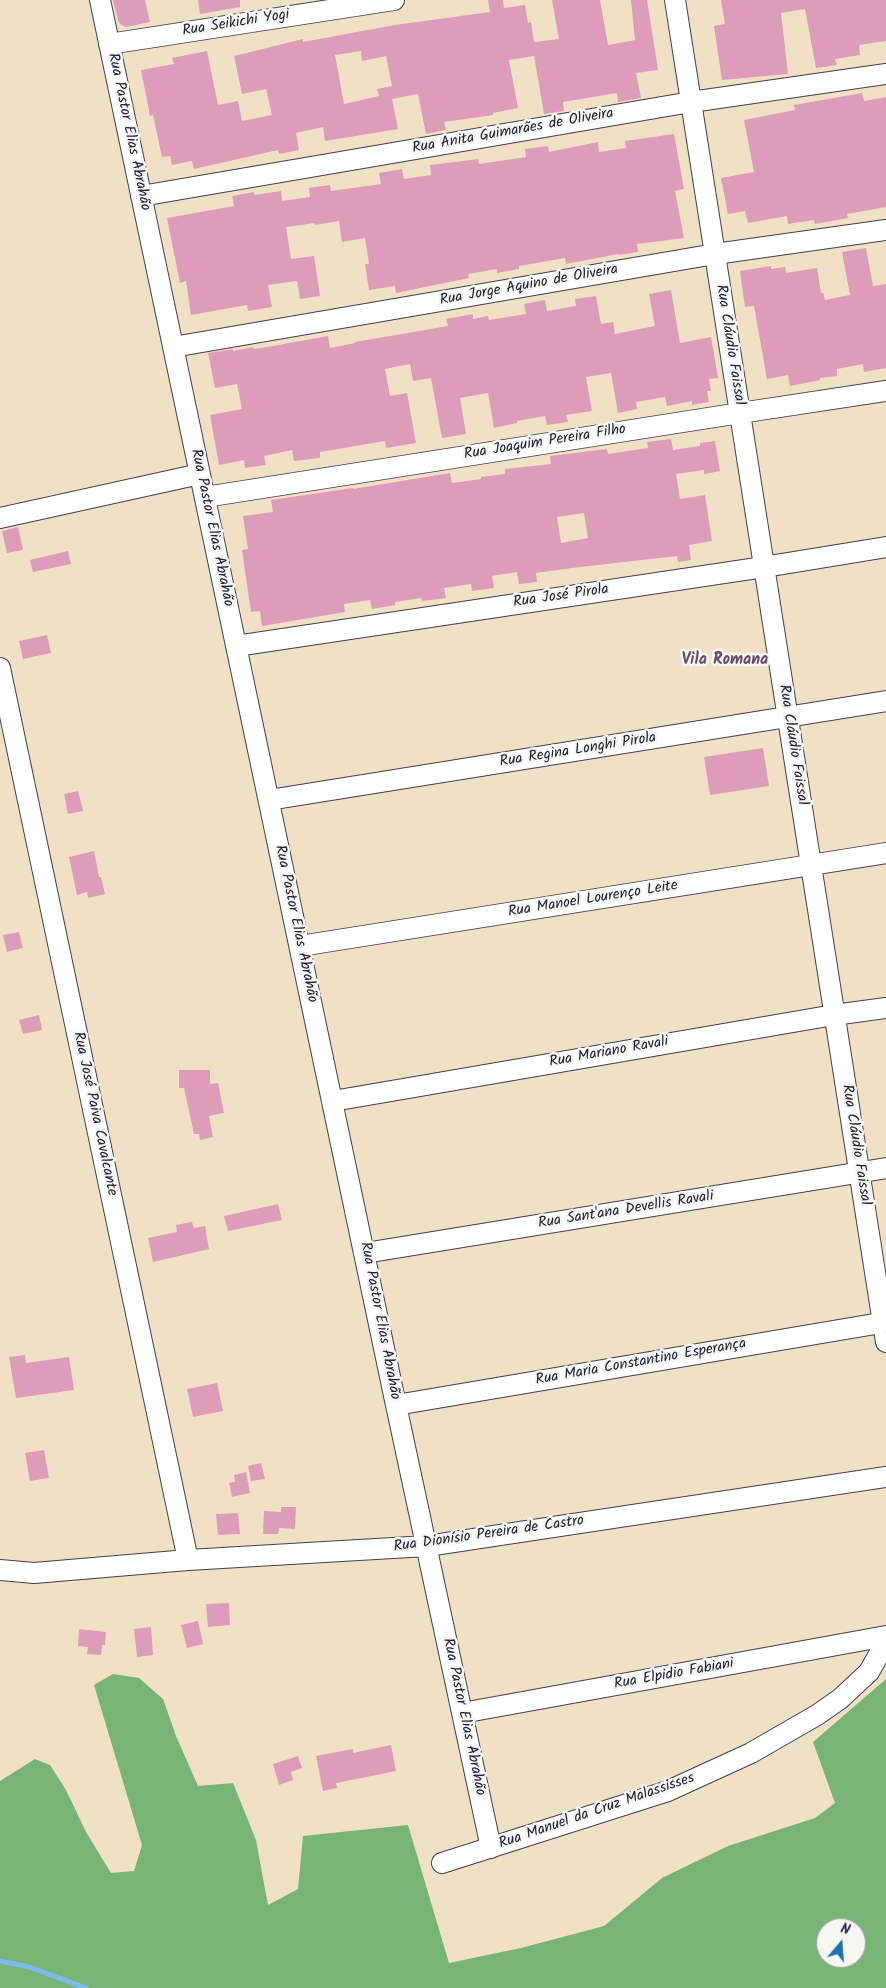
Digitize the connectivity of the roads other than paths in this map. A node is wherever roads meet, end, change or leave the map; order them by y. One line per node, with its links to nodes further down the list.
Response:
1 (100, 0): 4 (street, Rua Pastor Elias Abrahão)
2 (394, 0): 4 (street, Rua Seikichi Yogi)
3 (675, 0): 6 (street, Rua Cláudio Faissal)
4 (109, 44): 7 (street, Rua Pastor Elias Abrahão)
5 (886, 74): 6 (street, Rua Anita Guimarães de Oliveira)
6 (691, 102): 7 (street, Rua Anita Guimarães de Oliveira); 9 (street, Rua Cláudio Faissal)
7 (141, 196): 10 (street, Rua Pastor Elias Abrahão)
8 (886, 230): 9 (street, Rua Jorge Aquino de Oliveira)
9 (715, 254): 10 (street, Rua Jorge Aquino de Oliveira); 12 (street, Rua Cláudio Faissal)
10 (173, 347): 13 (street, Rua Pastor Elias Abrahão)
11 (886, 392): 12 (street, Rua Joaquim Pereira Filho)
12 (740, 412): 14 (street, Rua Joaquim Pereira Filho); 17 (street, Rua Cláudio Faissal)
13 (200, 474): 14 (street, Rua Pastor Elias Abrahão); 15 (street)
14 (205, 497): 18 (street, Rua Pastor Elias Abrahão)
15 (0, 518)
16 (886, 547): 17 (street, Rua José Pirola)
17 (764, 567): 18 (street, Rua José Pirola); 21 (street, Rua Cláudio Faissal)
18 (236, 646): 22 (street, Rua Pastor Elias Abrahão)
19 (0, 668): 37 (street, Rua José Paiva Cavalcante)
20 (886, 701): 21 (street, Rua Regina Longhi Pirola)
21 (788, 717): 22 (street, Rua Regina Longhi Pirola); 24 (street, Rua Cláudio Faissal)
22 (269, 800): 25 (street, Rua Pastor Elias Abrahão)
23 (886, 853): 24 (street, Rua Manoel Lourenço Leite)
24 (811, 866): 25 (street, Rua Manoel Lourenço Leite); 27 (street, Rua Cláudio Faissal)
25 (300, 946): 28 (street, Rua Pastor Elias Abrahão)
26 (886, 1008): 27 (street, Rua Mariano Ravali)
27 (834, 1015): 28 (street, Rua Mariano Ravali); 30 (street, Rua Cláudio Faissal)
28 (333, 1101): 31 (street, Rua Pastor Elias Abrahão)
29 (886, 1168): 30 (street, Rua Sant'ana Devellis Ravali)
30 (859, 1172): 31 (street, Rua Sant'ana Devellis Ravali); 32 (street, Rua Cláudio Faissal)
31 (365, 1253): 34 (street, Rua Pastor Elias Abrahão)
32 (884, 1322): 33 (street, Rua Cláudio Faissal); 34 (street, Rua Maria Constantino Esperança)
33 (886, 1342)
34 (396, 1405): 36 (street, Rua Pastor Elias Abrahão)
35 (886, 1477): 36 (street, Rua Dionísio Pereira de Castro)
36 (427, 1546): 37 (street, Rua Dionísio Pereira de Castro); 41 (street, Rua Pastor Elias Abrahão)
37 (188, 1560): 38 (street, Rua Dionísio Pereira de Castro)
38 (0, 1570)
39 (886, 1636): 41 (street, Rua Elpidio Fabiani)
40 (886, 1642): 42 (street, Rua Manuel da Cruz Malassisses)
41 (462, 1713): 42 (street, Rua Pastor Elias Abrahão)
42 (491, 1848): 43 (street, Rua Manuel da Cruz Malassisses)
43 (442, 1863)

